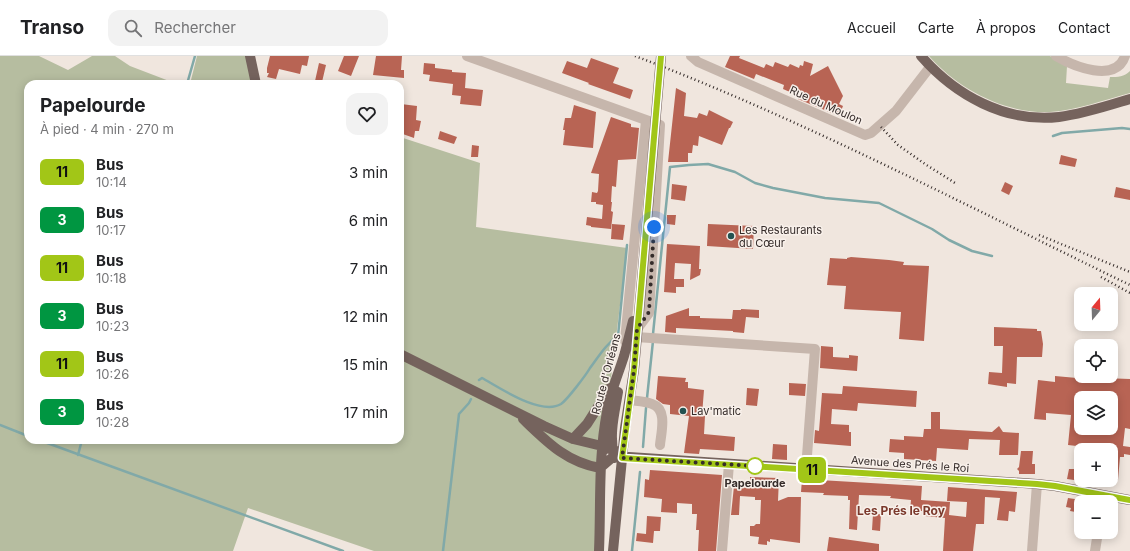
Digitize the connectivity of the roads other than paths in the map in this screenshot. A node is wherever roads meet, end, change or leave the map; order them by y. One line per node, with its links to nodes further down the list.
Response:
1 (250, 56): 9 (main road)
2 (468, 56): 11 (street)
3 (661, 56): 12 (main road, Route d'Orléans, bridge)
4 (691, 56): 8 (street, Rue du Moulon)
5 (921, 56): 8 (main road)
6 (1056, 56): 7 (street)
7 (1125, 56)
8 (930, 66): 10 (main road)
9 (255, 80)
10 (1130, 99)
11 (646, 120): 13 (street); 15 (street)
12 (639, 300): 13 (main road, Route d'Orléans); 15 (main road, Route d'Orléans)
13 (637, 333): 17 (main road, Route d'Orléans); 25 (street)
14 (404, 356): 18 (main road)
15 (623, 357): 16 (main road, Route d'Orléans); 22 (main road)
16 (614, 383): 19 (main road); 21 (main road, Route d'Orléans)
17 (630, 400): 20 (street); 22 (main road, Route d'Orléans)
18 (515, 412): 19 (main road); 24 (main road)
19 (573, 439): 21 (main road)
20 (660, 445)
21 (602, 446): 22 (main road); 24 (main road, Route d'Orléans)
22 (618, 457): 23 (main road, Avenue des Prés le Roi); 24 (main road); 32 (main road)
23 (729, 464): 25 (main road, Avenue des Prés le Roi); 33 (street)
24 (600, 468): 31 (main road, Route d'Orléans)
25 (806, 469): 26 (main road, Avenue des Prés le Roi)
26 (1037, 484): 27 (main road, Avenue des Prés le Roi); 34 (street)
27 (1090, 495)
28 (1118, 500): 29 (main road, Avenue des Prés le Roi)
29 (1130, 500)
30 (1097, 539): 35 (street)
31 (598, 551)
32 (612, 551)
33 (722, 551)
34 (1032, 551)
35 (1094, 551)

